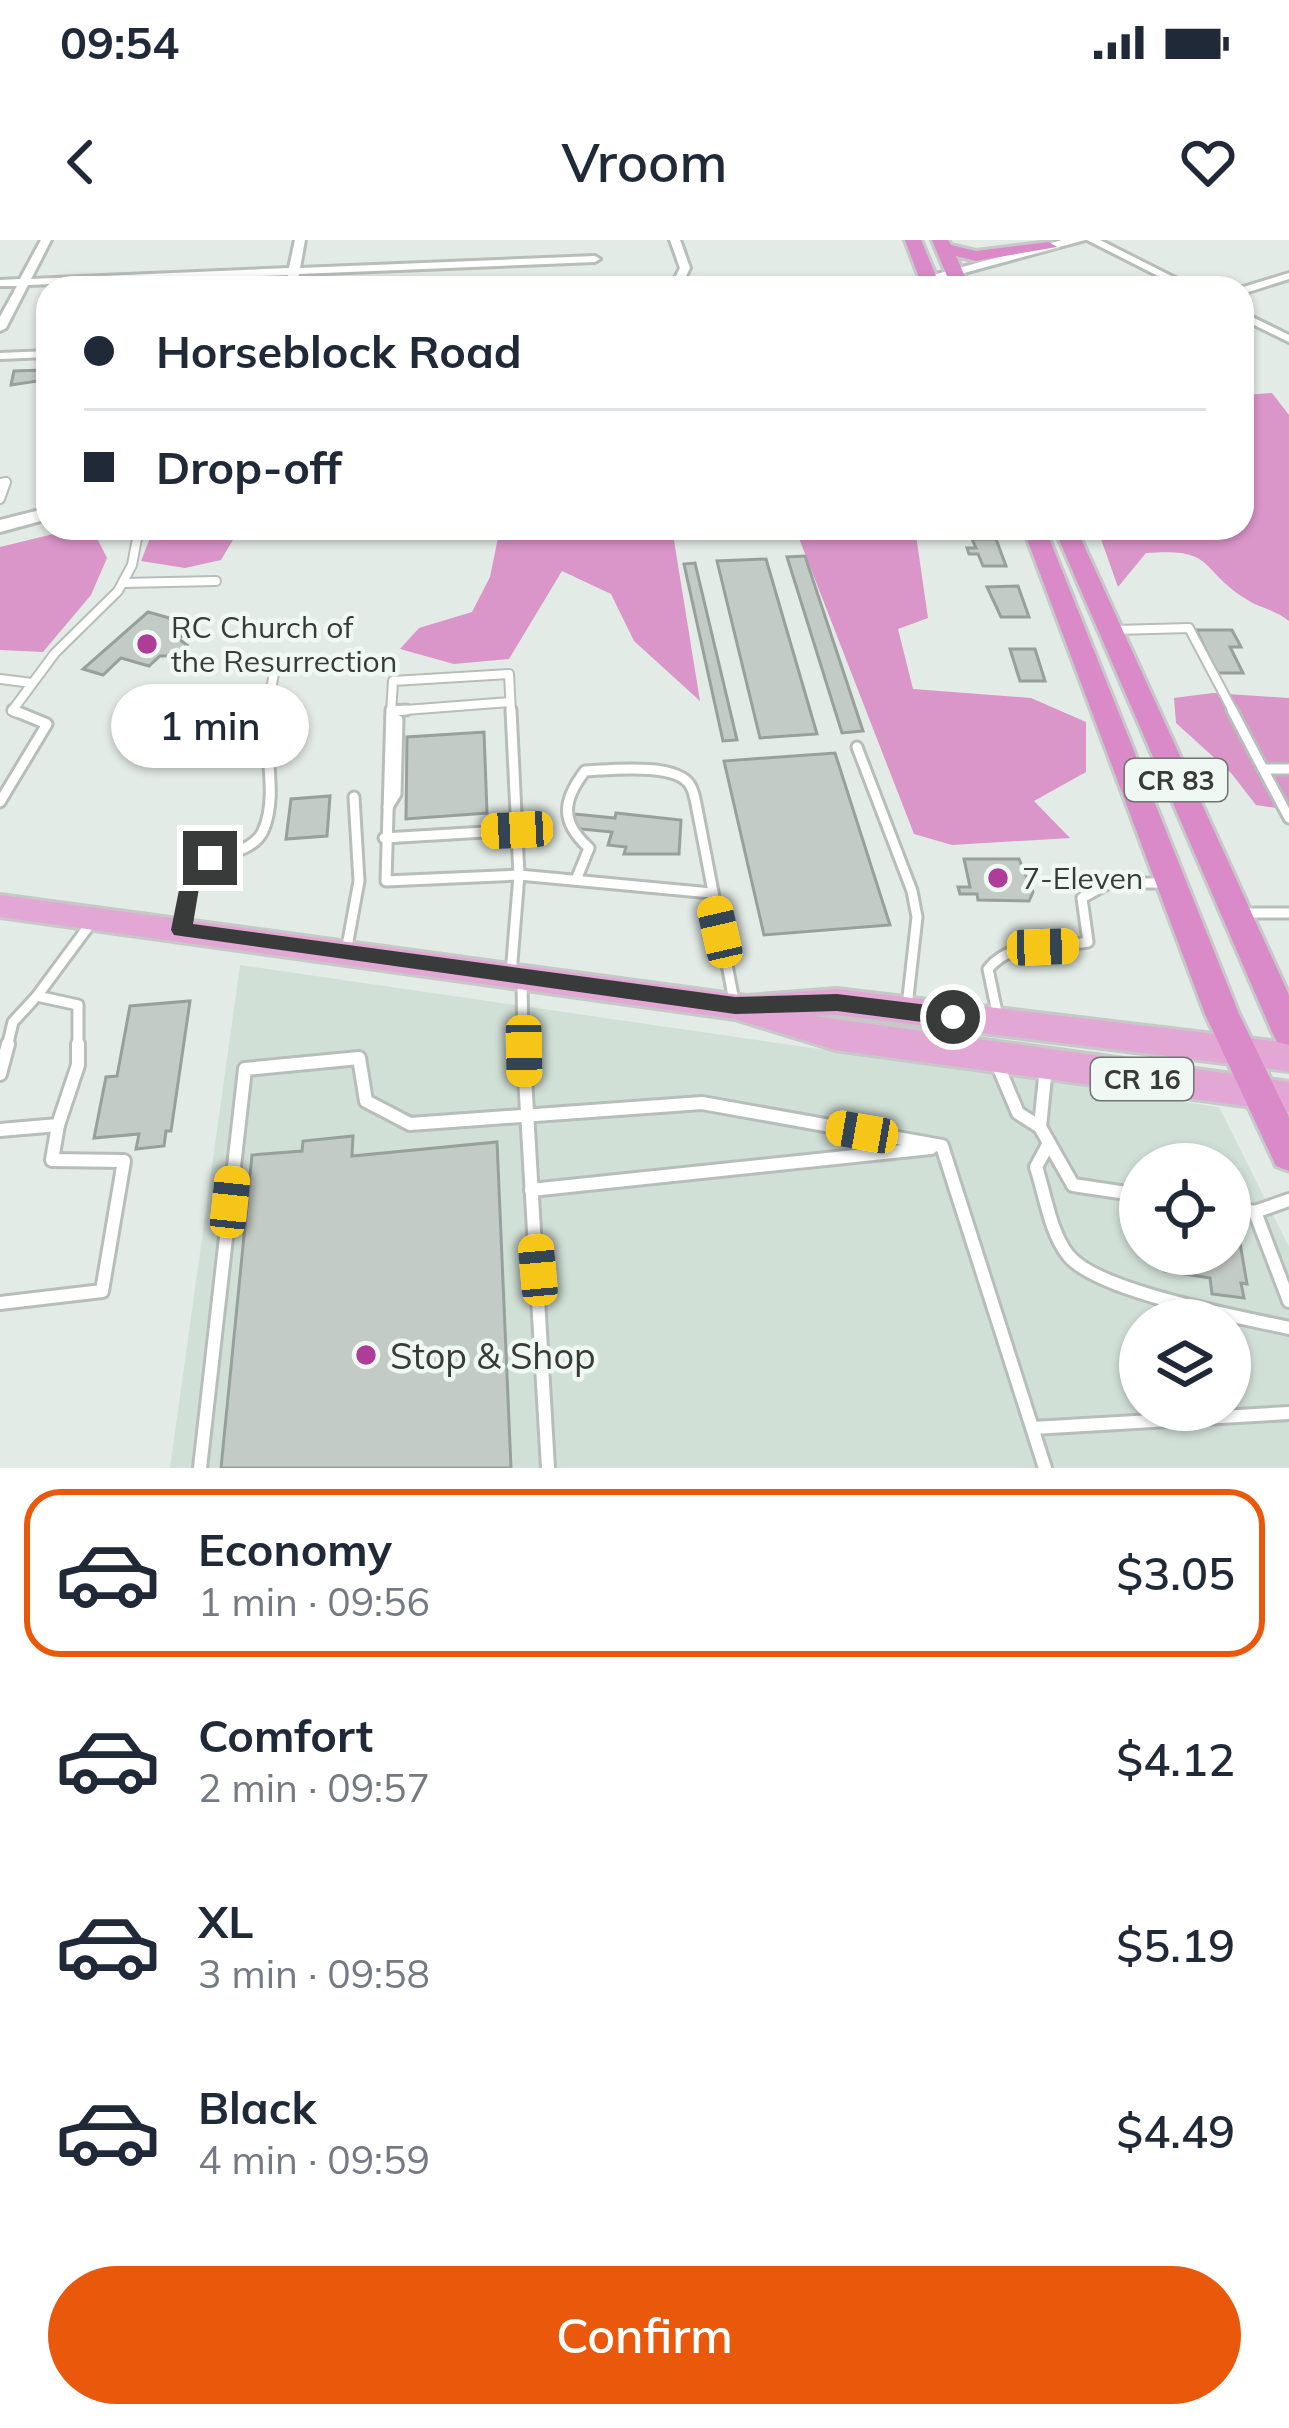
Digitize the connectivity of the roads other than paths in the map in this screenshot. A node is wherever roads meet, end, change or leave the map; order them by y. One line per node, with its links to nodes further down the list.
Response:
1 (46, 240): 19 (street)
2 (300, 240): 10 (street)
3 (675, 240): 13 (street)
4 (913, 240): 14 (highway)
5 (1078, 240): 8 (street)
6 (1092, 240): 17 (street)
7 (942, 244): 8 (highway); 15 (highway)
8 (1049, 247): 16 (street)
9 (595, 260): 10 (street)
10 (294, 271): 11 (street); 12 (street)
11 (171, 276)
12 (293, 276)
13 (681, 276)
14 (927, 276)
15 (955, 276)
16 (968, 276)
17 (1166, 276)
18 (1289, 276): 22 (street)
19 (24, 282): 20 (street); 21 (street); 24 (street)
20 (36, 282)
21 (0, 283)
22 (1254, 288)
23 (1254, 321): 25 (street)
24 (0, 328)
25 (1268, 329): 26 (street); 27 (street)
26 (1254, 333)
27 (1289, 339)
28 (36, 354): 29 (street)
29 (0, 356)
30 (0, 483): 31 (lane)
31 (0, 499)
32 (36, 516): 33 (street)
33 (0, 526)
34 (136, 540): 38 (lane)
35 (1039, 540): 56 (highway, CR 83)
36 (1070, 540): 39 (highway, CR 83)
37 (216, 580): 38 (lane)
38 (123, 583): 42 (lane)
39 (1109, 630): 48 (lane); 59 (highway, CR 83)
40 (274, 673): 62 (lane)
41 (0, 679): 42 (lane)
42 (32, 683): 44 (lane)
43 (510, 702): 45 (lane); 45 (lane); 52 (lane)
44 (6, 712): 50 (lane)
45 (392, 714): 53 (lane)
46 (857, 747): 67 (lane)
47 (1289, 769): 48 (lane)
48 (1263, 770): 51 (lane)
49 (354, 797): 63 (lane)
50 (0, 802)
51 (1289, 818)
52 (517, 830): 53 (lane); 54 (lane)
53 (384, 838): 54 (lane)
54 (519, 875): 55 (lane); 64 (lane)
55 (576, 880): 57 (lane); 57 (lane)
56 (1170, 883): 68 (lane); 70 (highway, CR 83)
57 (711, 893): 66 (lane)
58 (0, 906): 61 (main road, CR 16)
59 (1236, 913): 60 (lane); 69 (highway, CR 83)
60 (1289, 913)
61 (94, 919): 62 (main road, CR 16); 65 (lane)
62 (181, 930): 63 (main road, CR 16)
63 (346, 952): 64 (main road, CR 16)
64 (516, 974): 66 (main road, CR 16); 76 (lane)
65 (38, 996): 74 (lane); 77 (lane)
66 (735, 1006): 67 (main road, CR 16); 72 (main road, CR 16)
67 (906, 1011): 68 (main road, CR 16)
68 (1000, 1023): 70 (main road, CR 16)
69 (1289, 1032)
70 (1239, 1052): 71 (main road, CR 16); 75 (highway, CR 83)
71 (1289, 1057)
72 (995, 1059): 73 (main road, CR 16); 78 (lane)
73 (1046, 1066): 75 (main road, CR 16); 78 (lane)
74 (0, 1074)
75 (1274, 1095): 82 (highway, CR 83)
76 (525, 1116): 81 (lane); 83 (lane); 93 (lane)
77 (58, 1125): 79 (lane); 89 (lane)
78 (1040, 1127): 80 (lane)
79 (0, 1130)
80 (1049, 1143): 84 (lane); 90 (lane)
81 (942, 1147): 83 (lane); 92 (lane)
82 (1289, 1155)
83 (531, 1190): 94 (lane)
84 (1119, 1192)
85 (1289, 1200): 87 (lane)
86 (1251, 1211): 87 (lane)
87 (1255, 1212): 88 (lane)
88 (1289, 1301)
89 (0, 1303)
90 (1289, 1328)
91 (1289, 1413): 92 (lane)
92 (1033, 1428): 95 (lane)
93 (200, 1468)
94 (548, 1468)
95 (1045, 1468)

